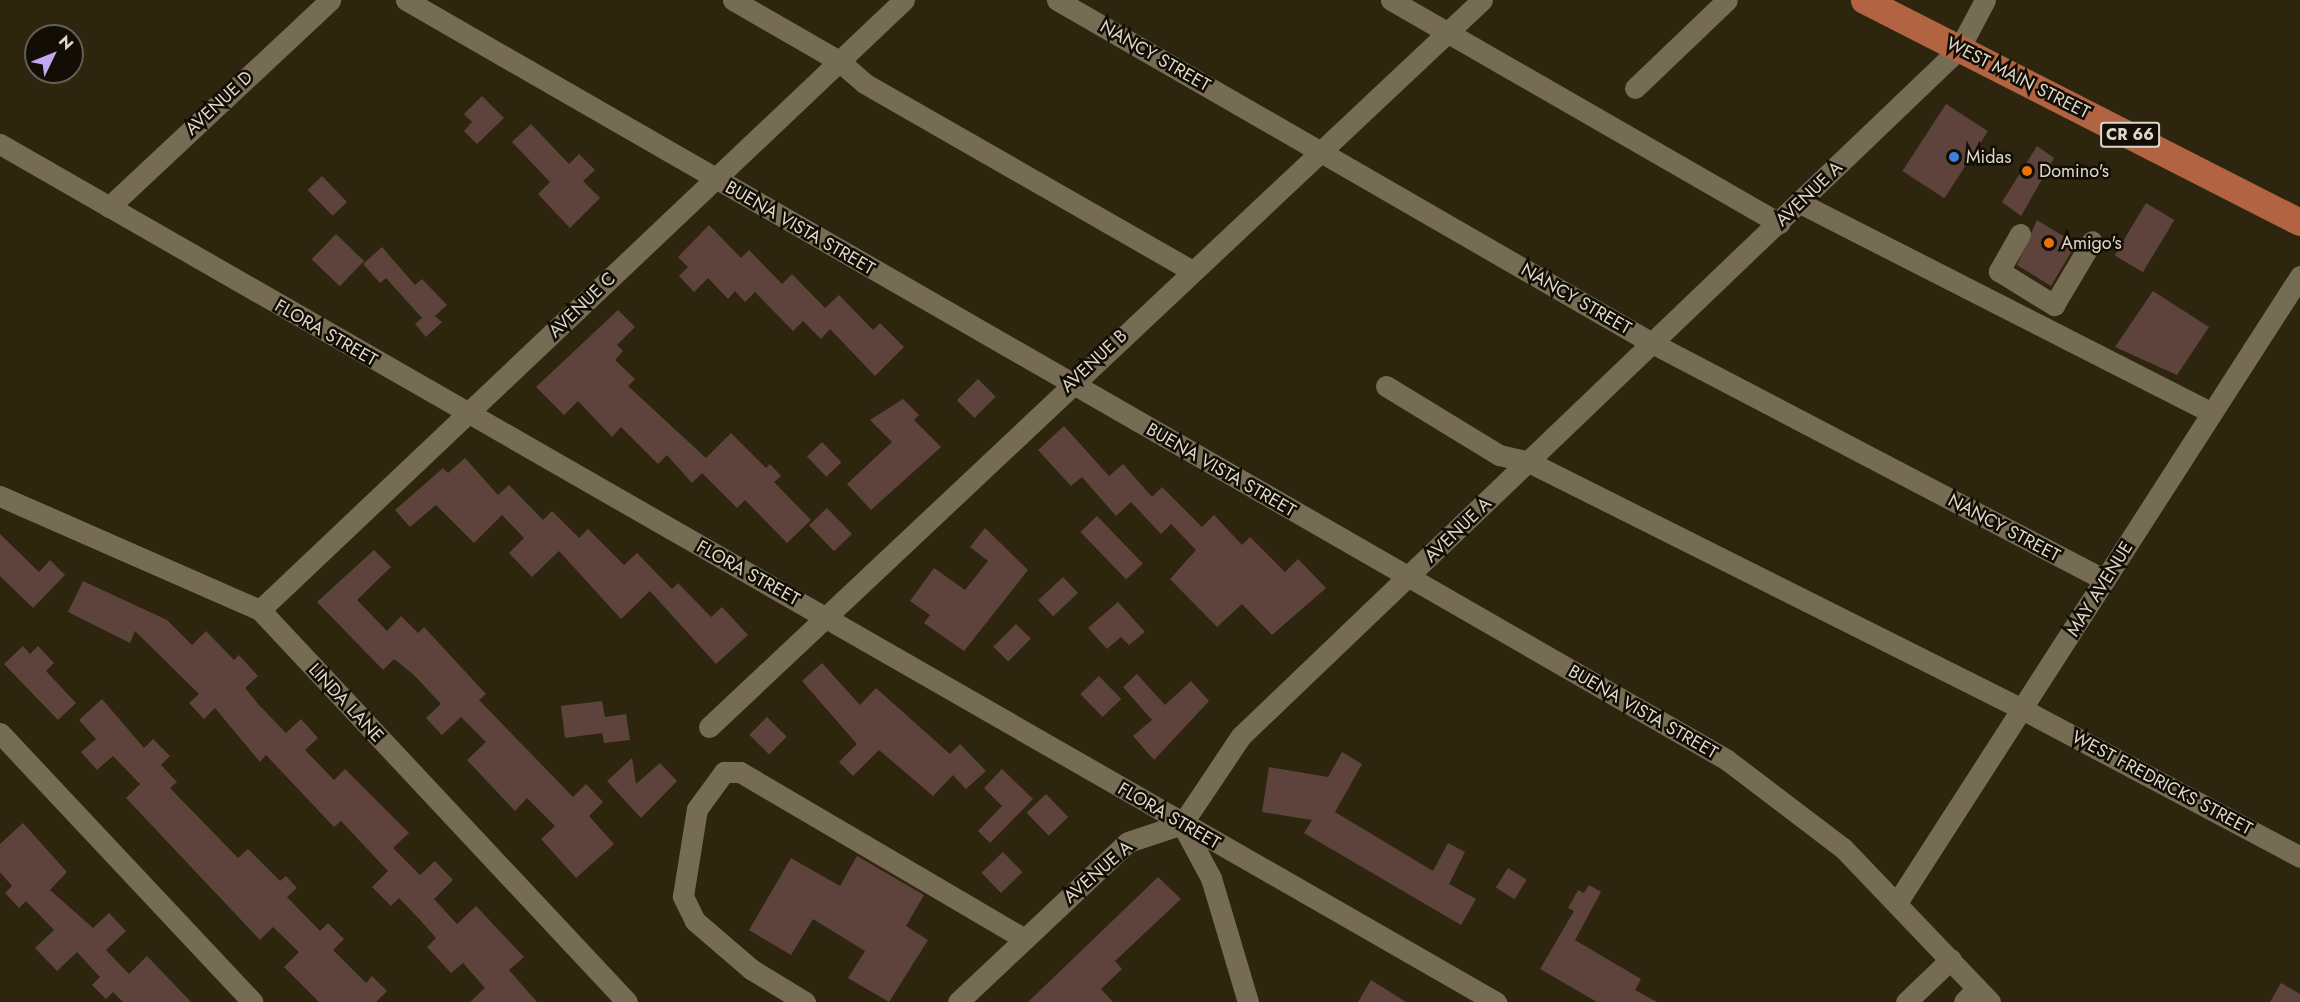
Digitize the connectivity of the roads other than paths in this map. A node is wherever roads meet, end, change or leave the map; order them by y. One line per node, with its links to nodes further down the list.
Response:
1 (330, 0): 19 (street, AVENUE D)
2 (406, 0): 17 (street, BUENA VISTA STREET)
3 (734, 0): 13 (street)
4 (904, 0): 13 (street, AVENUE C)
5 (1057, 0): 16 (street, NANCY STREET)
6 (1391, 0): 11 (street)
7 (1482, 0): 11 (street, AVENUE B)
8 (1727, 0): 14 (street)
9 (1864, 0): 12 (main road, WEST MAIN STREET / CR 66)
10 (1985, 0): 12 (street, AVENUE A)
11 (1447, 33): 16 (street, AVENUE B); 21 (street)
12 (1959, 48): 18 (street, AVENUE A); 20 (main road, WEST MAIN STREET / CR 66)
13 (839, 61): 17 (street, AVENUE C); 24 (street)
14 (1635, 88)
15 (0, 144): 19 (street, FLORA STREET)
16 (1320, 152): 24 (street, AVENUE B); 27 (street, NANCY STREET)
17 (713, 179): 28 (street, BUENA VISTA STREET); 31 (street, AVENUE C)
18 (1800, 203): 21 (street, AVENUE A); 30 (street)
19 (109, 207): 31 (street, FLORA STREET)
20 (2300, 222)
21 (1779, 223): 27 (street, AVENUE A)
22 (2020, 234): 23 (street)
23 (2092, 241)
24 (1192, 271): 28 (street, AVENUE B)
25 (2300, 276): 26 (street, MAY AVENUE)
26 (2294, 297): 30 (street, MAY AVENUE)
27 (1653, 343): 32 (street, AVENUE A); 35 (street, NANCY STREET)
28 (1070, 383): 34 (street, BUENA VISTA STREET); 37 (street, AVENUE B)
29 (1386, 386): 32 (street, WEST FREDRICKS STREET)
30 (2212, 413): 35 (street, MAY AVENUE)
31 (467, 415): 36 (street, AVENUE C); 37 (street, FLORA STREET)
32 (1529, 462): 34 (street, AVENUE A); 38 (street, WEST FREDRICKS STREET)
33 (0, 496): 36 (street, LINDA LANE)
34 (1409, 577): 41 (street, AVENUE A); 43 (street, BUENA VISTA STREET)
35 (2105, 580): 38 (street, MAY AVENUE)
36 (260, 610): 48 (street, LINDA LANE)
37 (824, 616): 39 (street, AVENUE B); 41 (street, FLORA STREET)
38 (2024, 710): 42 (street, WEST FREDRICKS STREET); 43 (street, MAY AVENUE)
39 (709, 727)
40 (0, 733): 47 (street)
41 (1182, 824): 44 (street, AVENUE A); 51 (street); 52 (street, FLORA STREET)
42 (2300, 857)
43 (1898, 901): 45 (street, BUENA VISTA STREET)
44 (1025, 939): 49 (street); 50 (street, AVENUE A)
45 (1951, 959): 46 (street, BUENA VISTA STREET); 53 (street)
46 (1977, 997)
47 (253, 1002)
48 (627, 1002)
49 (805, 1002)
50 (958, 1002)
51 (1248, 1002)
52 (1496, 1002)
53 (1906, 1002)

